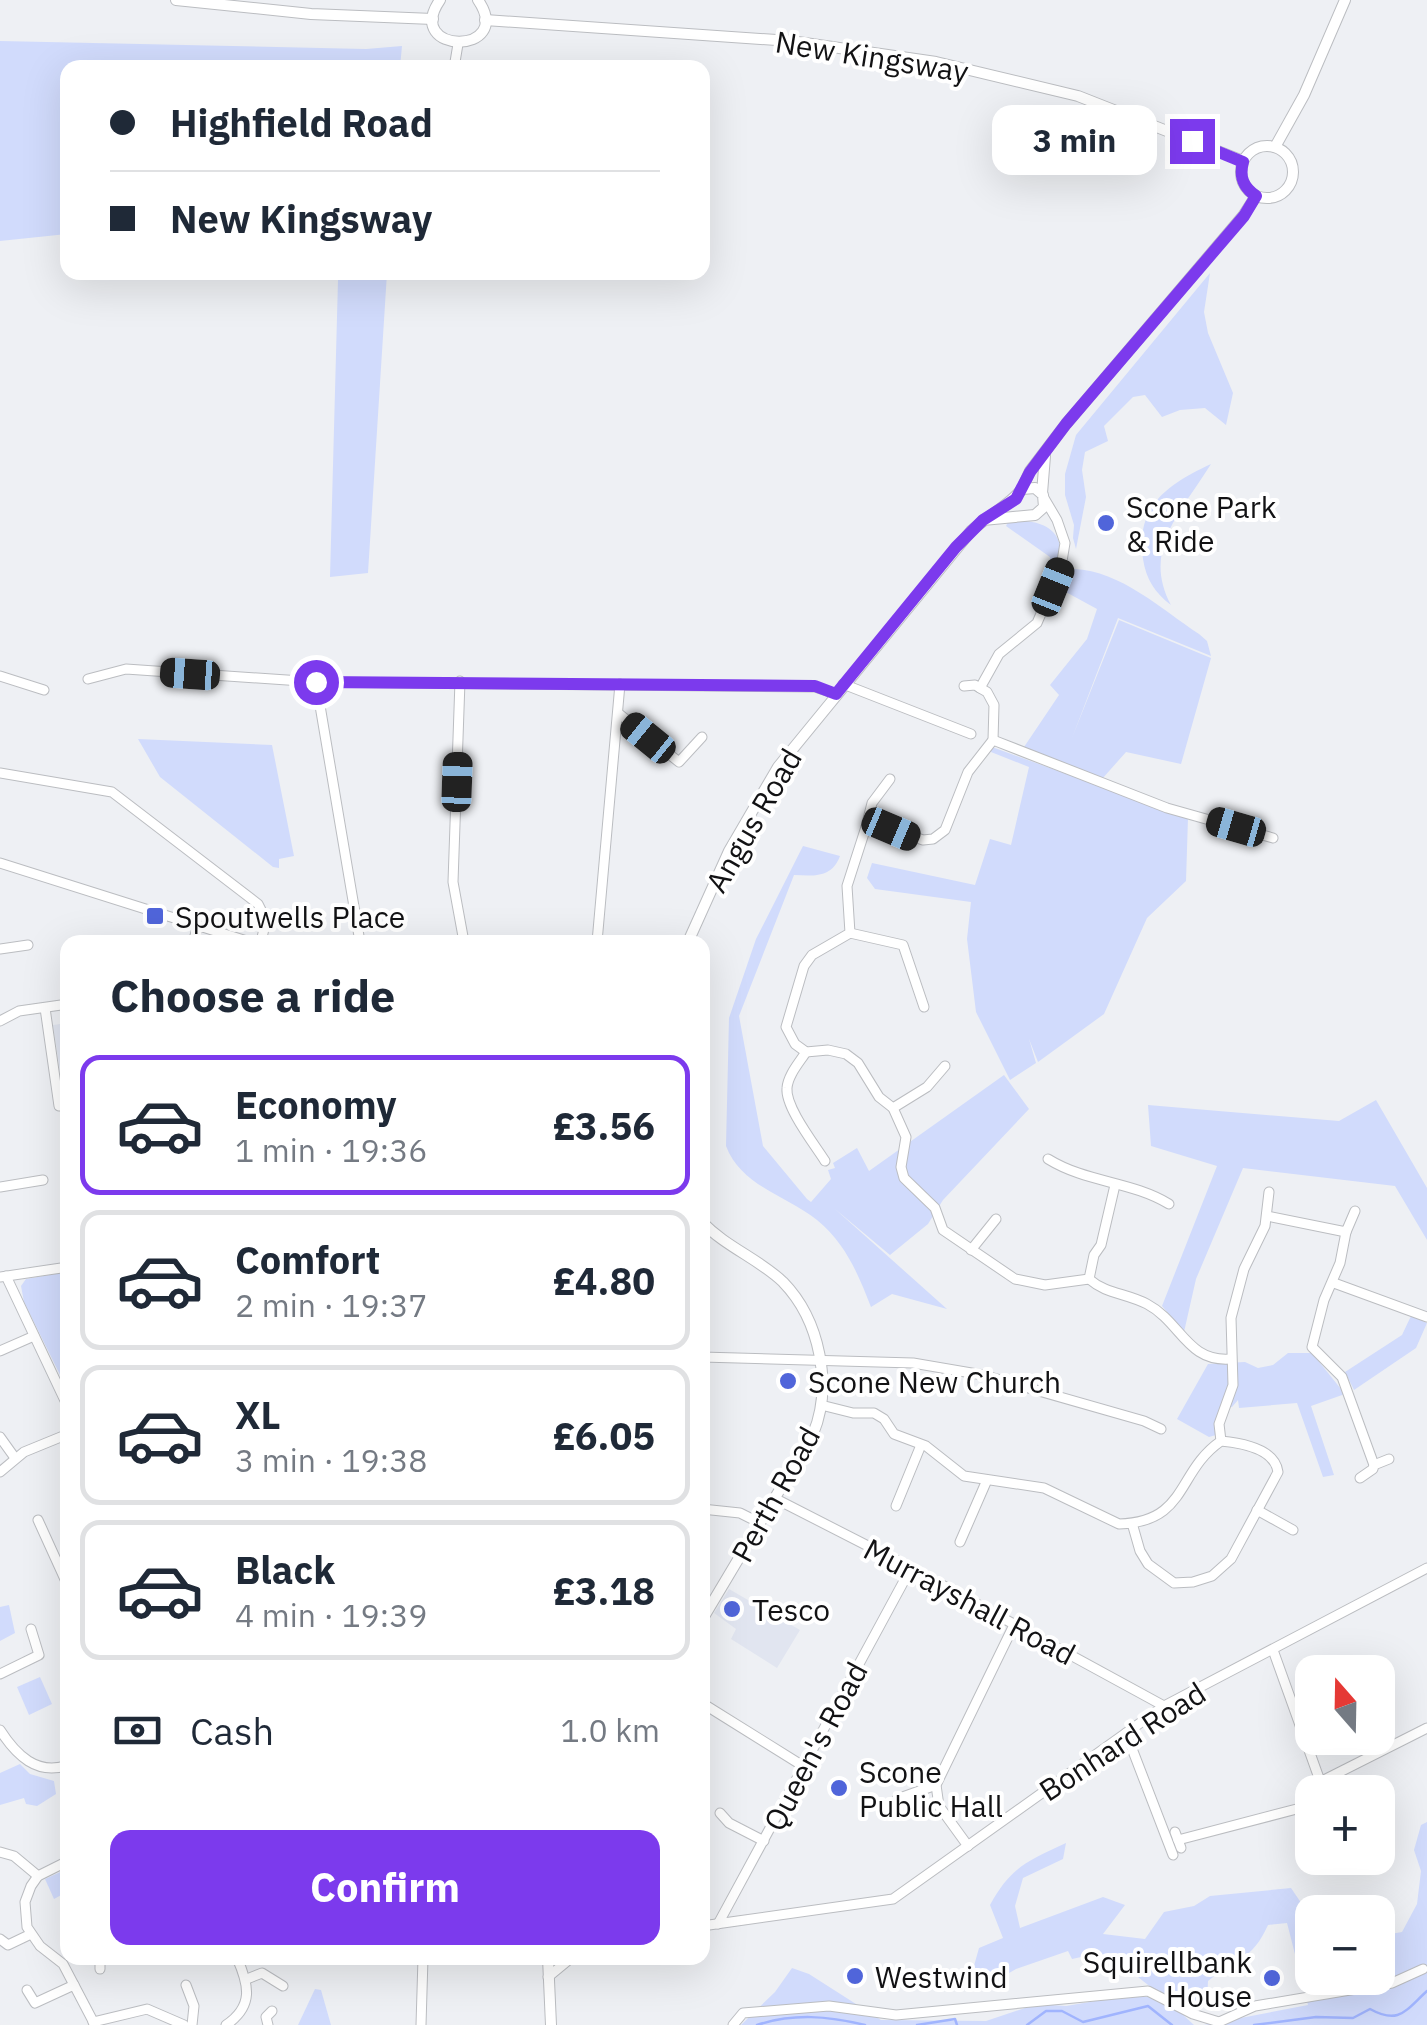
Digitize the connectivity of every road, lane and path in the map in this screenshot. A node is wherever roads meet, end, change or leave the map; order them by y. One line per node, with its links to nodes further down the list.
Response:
1 (176, 0): 5 (main road)
2 (440, 0): 5 (main road)
3 (478, 0): 6 (main road)
4 (1345, 0): 9 (main road)
5 (433, 18): 7 (main road)
6 (486, 20): 7 (main road); 10 (main road, New Kingsway)
7 (458, 44): 8 (street)
8 (455, 60)
9 (1275, 147): 10 (main road); 11 (main road)
10 (1243, 162): 11 (main road)
11 (1256, 196): 12 (main road)
12 (1049, 446): 13 (main road); 14 (main road)
13 (1019, 494): 14 (main road); 15 (main road); 16 (main road, Angus Road)
14 (1043, 496): 15 (main road); 17 (street)
15 (1030, 515): 16 (main road); 17 (street)
16 (983, 520): 25 (main road, Angus Road)
17 (1060, 527): 24 (street)
18 (0, 676): 26 (street)
19 (88, 679): 21 (street)
20 (460, 681): 21 (street); 22 (street); 42 (street)
21 (316, 682): 41 (street)
22 (620, 684): 25 (street); 27 (street)
23 (964, 686): 24 (street)
24 (980, 688): 30 (street)
25 (839, 689): 28 (street); 44 (main road, Angus Road)
26 (44, 690)
27 (618, 713): 29 (street); 43 (street)
28 (971, 734)
29 (702, 736)
30 (993, 740): 33 (street); 34 (street)
31 (0, 773): 40 (street)
32 (890, 779): 33 (street)
33 (866, 827): 37 (street)
34 (1274, 838)
35 (0, 863): 36 (street)
36 (198, 926): 38 (street); 39 (street)
37 (850, 933): 47 (street); 53 (street)
38 (195, 935)
39 (227, 935)
40 (263, 935)
41 (359, 935)
42 (463, 935)
43 (598, 935)
44 (691, 935)
45 (918, 942): 47 (street)
46 (28, 944): 48 (street)
47 (903, 945): 50 (street)
48 (0, 949)
49 (60, 1005): 51 (street)
50 (924, 1007)
51 (46, 1008): 52 (street); 55 (street)
52 (0, 1021)
53 (806, 1052): 56 (street); 57 (street)
54 (945, 1066): 56 (street)
55 (59, 1106)
56 (893, 1108): 71 (street)
57 (818, 1149): 58 (street); 60 (street)
58 (806, 1157)
59 (1048, 1160): 62 (street)
60 (826, 1161)
61 (42, 1180): 63 (street)
62 (1115, 1185): 65 (street); 74 (street)
63 (0, 1187)
64 (1269, 1192): 67 (street)
65 (1170, 1204)
66 (1355, 1210): 70 (street)
67 (1266, 1216): 70 (street); 81 (street)
68 (996, 1219): 71 (street)
69 (710, 1228): 80 (main road)
70 (1346, 1232): 75 (street)
71 (971, 1250): 74 (street)
72 (60, 1268): 73 (street)
73 (3, 1277): 77 (street)
74 (1089, 1278): 81 (street)
75 (1334, 1282): 76 (street); 91 (street)
76 (1427, 1317)
77 (34, 1336): 78 (street); 82 (street)
78 (0, 1352)
79 (710, 1357): 80 (street)
80 (820, 1360): 83 (main road, Perth Road); 84 (street)
81 (1230, 1360): 87 (street)
82 (60, 1391)
83 (821, 1405): 88 (street); 95 (main road, Perth Road)
84 (1161, 1429)
85 (0, 1436): 89 (street)
86 (60, 1438): 89 (street)
87 (1221, 1441): 98 (street); 101 (street)
88 (921, 1445): 94 (street); 96 (street)
89 (15, 1458): 92 (street)
90 (1389, 1459): 91 (street)
91 (1374, 1465): 93 (street)
92 (0, 1472)
93 (1360, 1478)
94 (986, 1480): 101 (street); 103 (street)
95 (776, 1499): 100 (main road, Perth Road); 105 (street, Murrayshall Road)
96 (896, 1506)
97 (710, 1510): 100 (street)
98 (1257, 1510): 101 (street); 102 (street)
99 (38, 1520): 104 (street)
100 (760, 1523): 107 (main road, Perth Road)
101 (1132, 1524)
102 (1293, 1530)
103 (960, 1542)
104 (60, 1568)
105 (911, 1568): 108 (street, Murrayshall Road); 118 (street, Queen's Road)
106 (1427, 1568): 110 (street, Bonhard Road)
107 (710, 1607)
108 (1014, 1625): 112 (street, Murrayshall Road); 121 (street)
109 (31, 1629): 111 (street)
110 (1273, 1650): 112 (street, Bonhard Road); 119 (street)
111 (0, 1674)
112 (1164, 1706): 116 (street, Bonhard Road)
113 (710, 1709): 118 (street)
114 (1427, 1728): 120 (street)
115 (0, 1730): 117 (street)
116 (1126, 1733): 123 (street); 126 (street, Bonhard Road)
117 (60, 1766)
118 (803, 1766): 125 (street, Queen's Road)
119 (1318, 1775)
120 (1343, 1775)
121 (936, 1786): 122 (street); 126 (street)
122 (897, 1799)
123 (1295, 1810)
124 (720, 1813): 125 (street)
125 (764, 1841): 130 (street, Queen's Road)
126 (968, 1846): 130 (street, Bonhard Road)
127 (0, 1852): 129 (street)
128 (60, 1865): 129 (street)
129 (38, 1876): 132 (street)
130 (718, 1924): 131 (street, Bonhard Road)
131 (710, 1925)
132 (30, 1934): 133 (street); 134 (street)
133 (0, 1939)
134 (60, 1962)
135 (64, 1965): 143 (street)
136 (240, 1965): 142 (street)
137 (423, 1965): 157 (street)
138 (548, 1965): 141 (main road)
139 (562, 1965): 141 (street)
140 (1423, 1969): 159 (street)
141 (548, 1976): 158 (main road)
142 (246, 1979): 145 (street); 150 (street)
143 (74, 1985): 146 (street); 152 (street)
144 (186, 1985): 148 (street)
145 (283, 1986)
146 (27, 1990)
147 (207, 2000): 148 (street)
148 (194, 2006): 154 (street)
149 (272, 2010): 156 (street)
150 (241, 2020): 155 (street)
151 (170, 2022): 152 (street); 153 (street)
152 (94, 2023)
153 (184, 2025)
154 (192, 2025)
155 (226, 2025)
156 (268, 2025)
157 (422, 2025)
158 (551, 2025)
159 (733, 2025)

